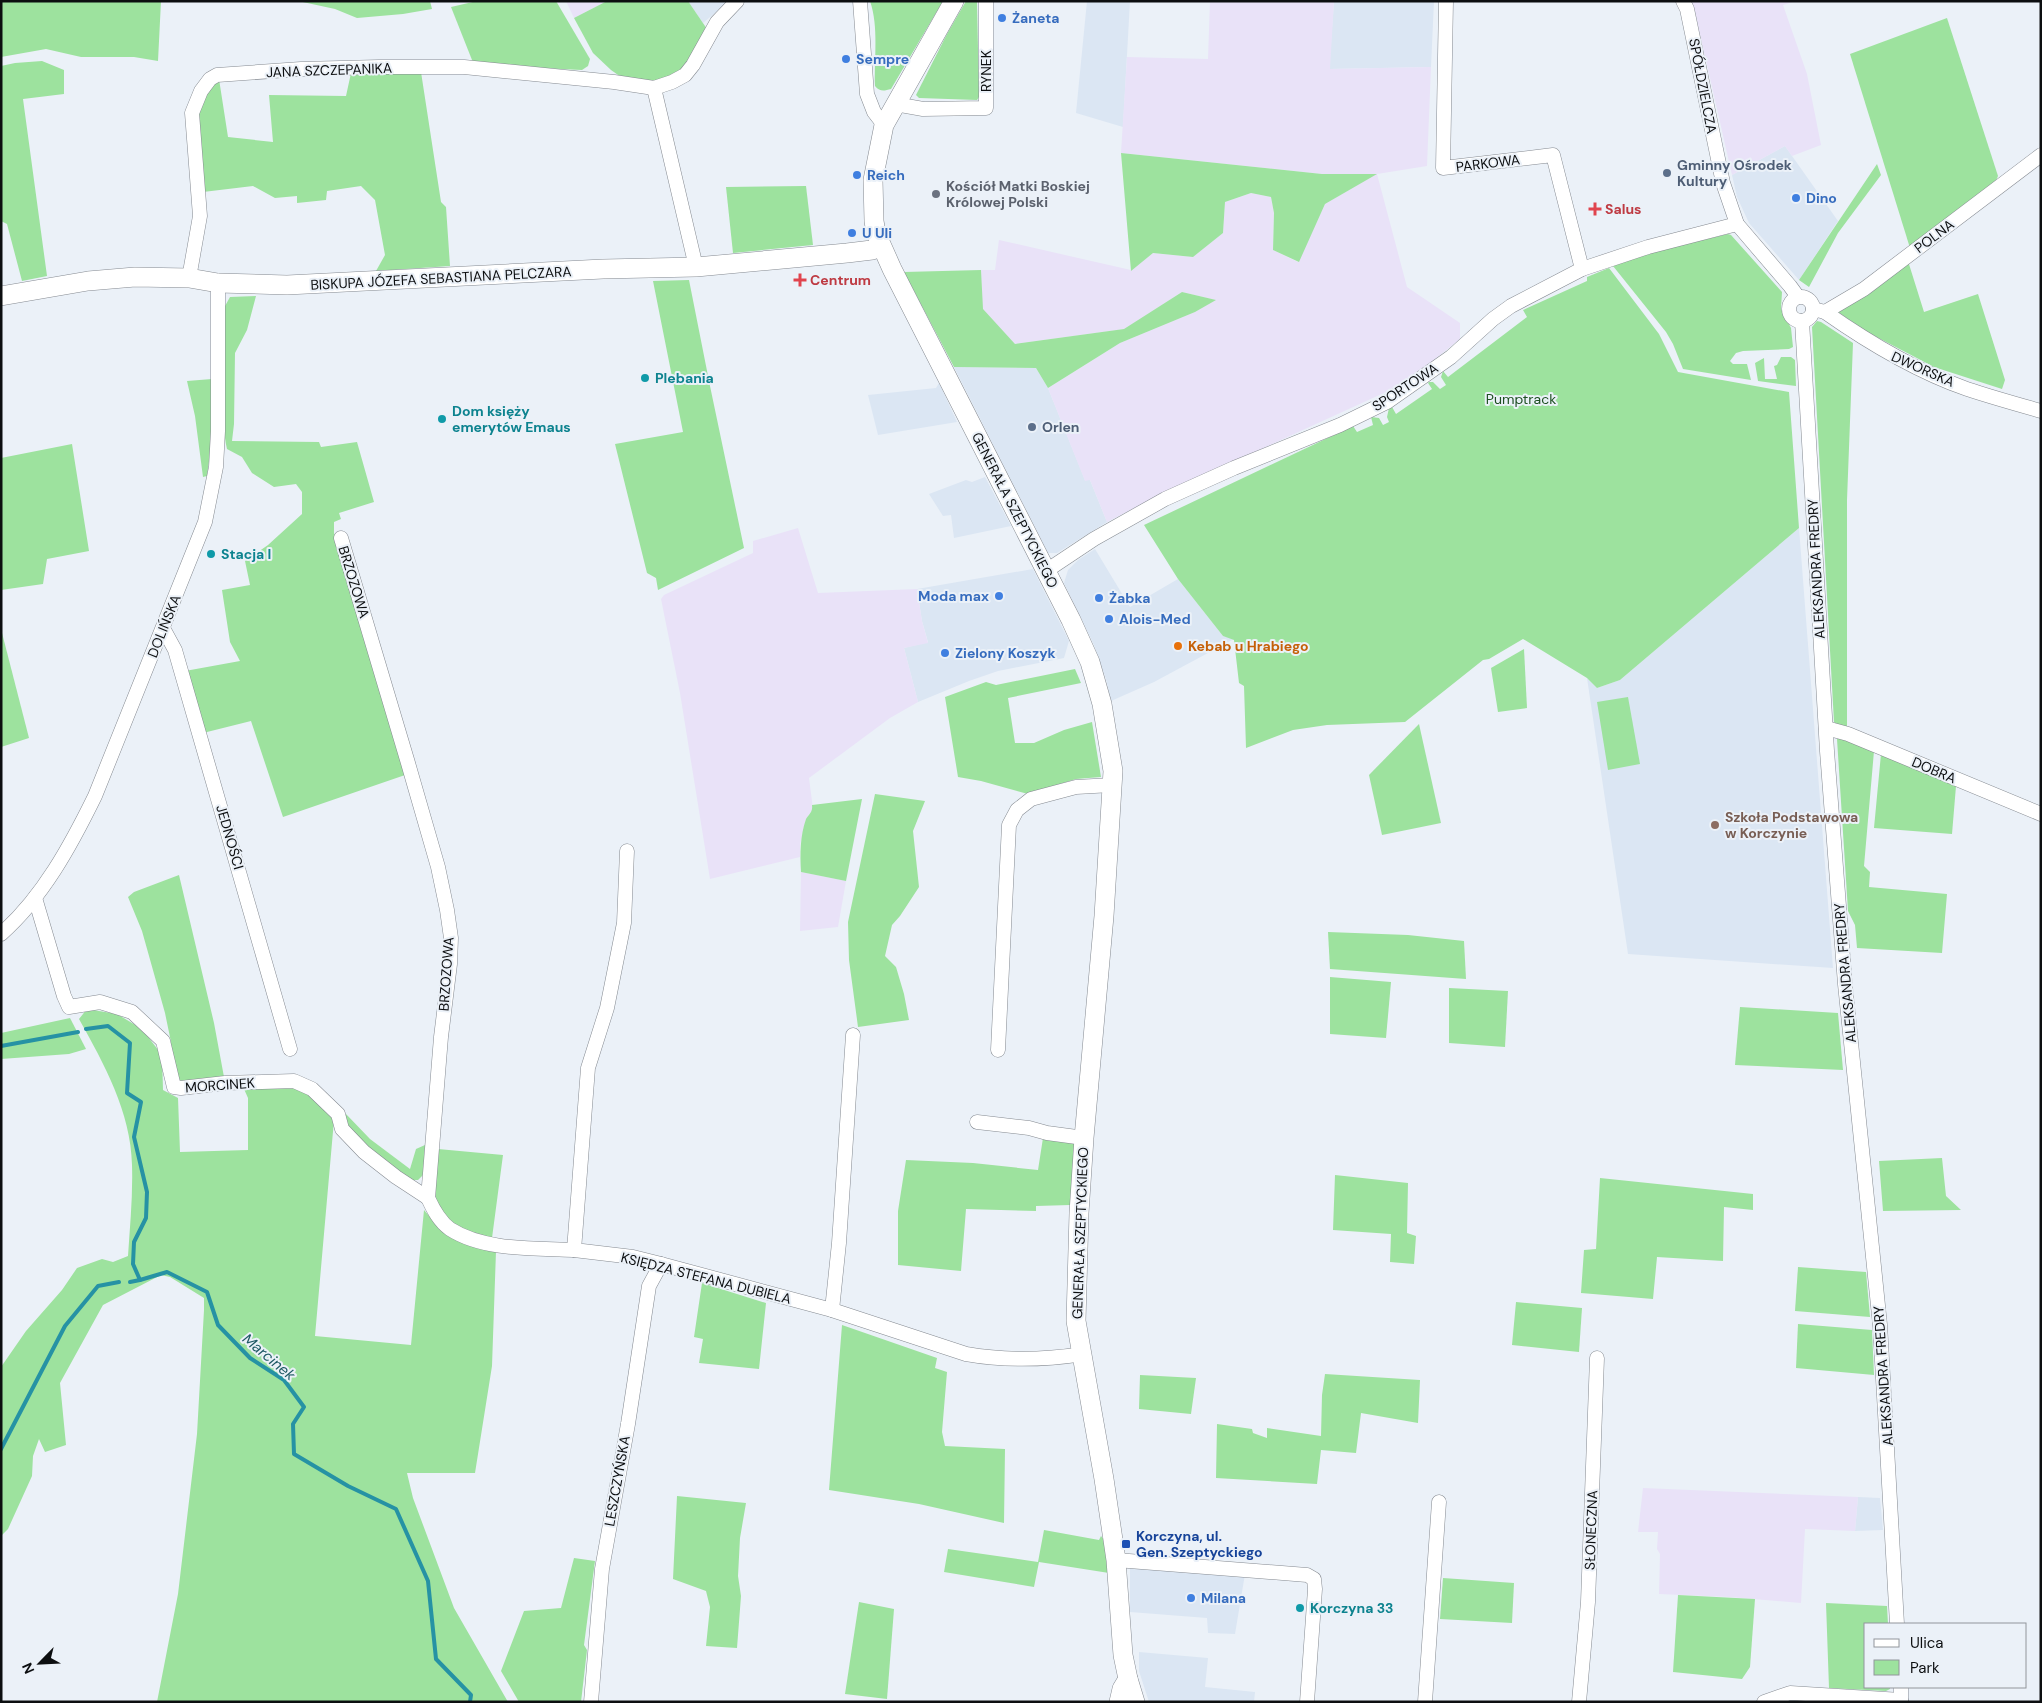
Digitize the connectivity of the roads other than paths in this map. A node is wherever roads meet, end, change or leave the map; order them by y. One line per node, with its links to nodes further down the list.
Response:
1 (737, 1): 7 (street)
2 (860, 1): 9 (street)
3 (954, 1): 8 (main road)
4 (986, 1): 8 (street, RYNEK)
5 (1446, 1): 14 (street, PARKOWA)
6 (1684, 1): 11 (street, SPÓŁDZIELCZA)
7 (654, 88): 13 (street); 15 (street, JANA SZCZEPANIKA)
8 (895, 104): 9 (main road)
9 (884, 125): 12 (main road)
10 (2041, 155): 19 (street, POLNA)
11 (1737, 224): 14 (street, SPORTOWA); 18 (street, SPÓŁDZIELCZA)
12 (881, 246): 13 (main road, BISKUPA JÓZEFA SEBASTIANA PELCZARA); 23 (main road, GENERAŁA SZEPTYCKIEGO)
13 (696, 267): 16 (main road, BISKUPA JÓZEFA SEBASTIANA PELCZARA)
14 (1582, 269): 23 (street, SPORTOWA)
15 (189, 278): 16 (main road, BISKUPA JÓZEFA SEBASTIANA PELCZARA); 17 (main road, BISKUPA JÓZEFA SEBASTIANA PELCZARA)
16 (218, 284): 24 (street, DOLIŃSKA)
17 (1, 296)
18 (1798, 297): 19 (street, DWORSKA); 20 (street)
19 (1819, 311): 20 (street, POLNA); 21 (street, DWORSKA)
20 (1802, 321): 25 (street, ALEKSANDRA FREDRY)
21 (2041, 411)
22 (341, 538): 36 (street, BRZOZOWA)
23 (1046, 571): 26 (main road, GENERAŁA SZEPTYCKIEGO)
24 (162, 628): 29 (street, DOLIŃSKA); 32 (street, JEDNOŚCI)
25 (1826, 728): 27 (street, DOBRA); 44 (street, ALEKSANDRA FREDRY)
26 (1112, 785): 33 (street); 35 (main road, GENERAŁA SZEPTYCKIEGO)
27 (2041, 814)
28 (627, 851): 37 (street)
29 (35, 898): 30 (street, DOLIŃSKA); 36 (street, MORCINEK)
30 (1, 934)
31 (853, 1035): 39 (street)
32 (290, 1049)
33 (998, 1050)
34 (977, 1122): 35 (street)
35 (1084, 1138): 40 (main road, GENERAŁA SZEPTYCKIEGO)
36 (428, 1198): 37 (street)
37 (574, 1250): 38 (street, KSIĘDZA STEFANA DUBIELA)
38 (661, 1264): 39 (street, KSIĘDZA STEFANA DUBIELA); 47 (street, LESZCZYŃSKA)
39 (832, 1310): 40 (street, KSIĘDZA STEFANA DUBIELA)
40 (1083, 1354): 43 (main road, GENERAŁA SZEPTYCKIEGO)
41 (1597, 1358): 52 (street, SŁONECZNA)
42 (1439, 1502): 51 (street)
43 (1116, 1560): 45 (main road, GENERAŁA SZEPTYCKIEGO); 50 (street)
44 (1898, 1623)
45 (1128, 1679): 48 (main road); 49 (main road, GENERAŁA SZEPTYCKIEGO)
46 (1901, 1696): 53 (street)
47 (590, 1702)
48 (1119, 1702)
49 (1135, 1702)
50 (1307, 1702)
51 (1425, 1702)
52 (1579, 1702)
53 (1764, 1702)

